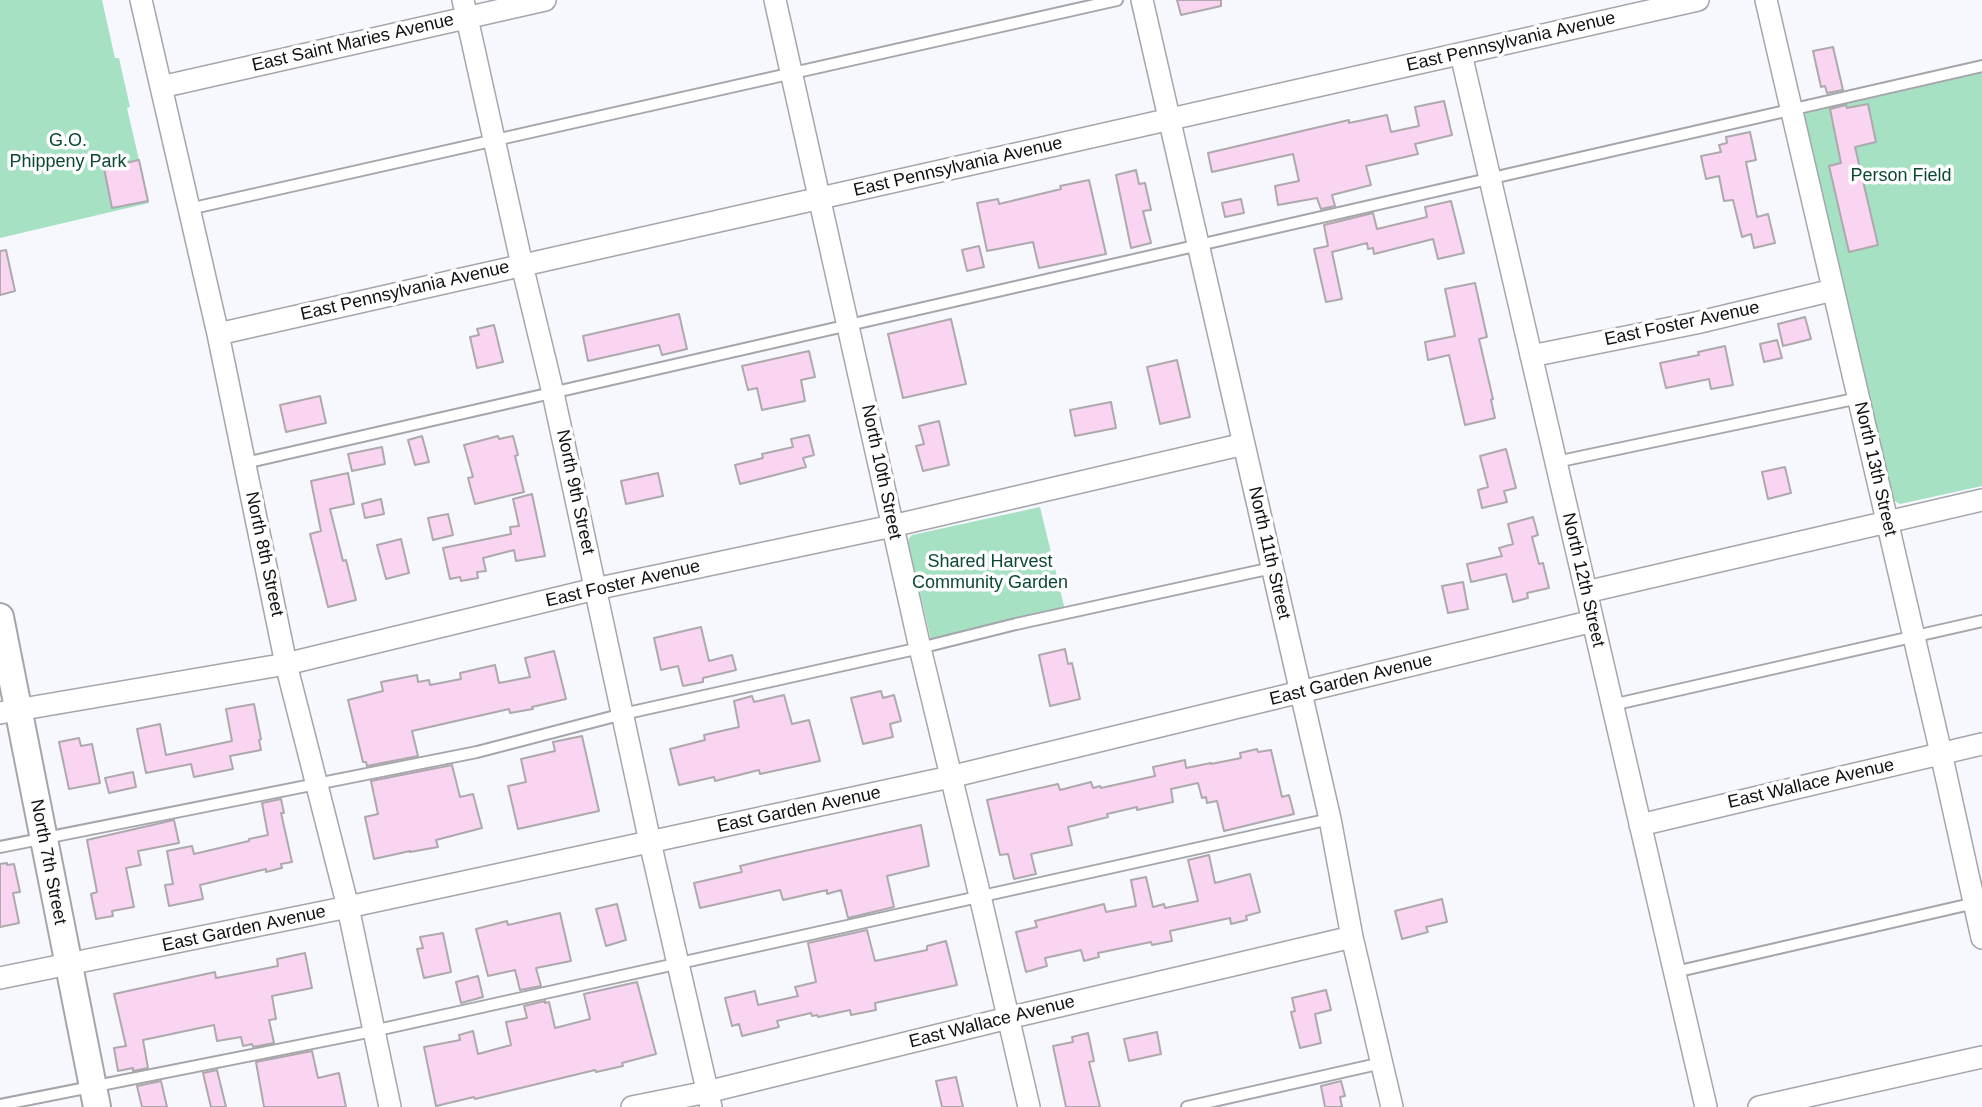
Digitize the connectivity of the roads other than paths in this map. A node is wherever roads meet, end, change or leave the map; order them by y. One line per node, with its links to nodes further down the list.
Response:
1 (141, 0): 12 (street, North 8th Street)
2 (545, 0): 8 (street, East Saint Maries Avenue)
3 (775, 0): 11 (street, North 10th Street)
4 (1117, 0): 11 (lane)
5 (1142, 0): 14 (street, North 11th Street)
6 (1698, 0): 9 (street, East Pennsylvania Avenue)
7 (1766, 0): 13 (street, North 13th Street)
8 (465, 9): 12 (street, East Saint Maries Avenue); 15 (street, North 9th Street)
9 (1461, 54): 14 (street, East Pennsylvania Avenue); 16 (street, North 12th Street)
10 (1982, 66): 13 (lane)
11 (792, 73): 15 (lane); 17 (street, North 10th Street)
12 (161, 87): 18 (street, North 8th Street)
13 (1791, 110): 16 (lane); 21 (street, North 13th Street)
14 (1169, 119): 17 (street, East Pennsylvania Avenue); 19 (street, North 11th Street)
15 (494, 140): 18 (lane); 20 (street, North 9th Street)
16 (1490, 179): 19 (lane); 24 (street, North 12th Street)
17 (820, 198): 20 (street, East Pennsylvania Avenue); 22 (street, North 10th Street)
18 (189, 209): 23 (street, North 8th Street)
19 (1198, 245): 22 (lane); 27 (street, North 11th Street)
20 (522, 265): 23 (street, East Pennsylvania Avenue); 25 (street, North 9th Street)
21 (1833, 290): 24 (street, East Foster Avenue); 26 (street, North 13th Street)
22 (849, 325): 25 (lane); 32 (street, North 10th Street)
23 (218, 334): 29 (street, North 8th Street)
24 (1531, 356): 28 (street, North 12th Street)
25 (553, 393): 29 (lane); 34 (street, North 9th Street)
26 (1859, 398): 28 (lane); 31 (street, North 13th Street)
27 (1244, 444): 32 (street, East Foster Avenue); 33 (street, North 11th Street)
28 (1556, 462): 35 (street, North 12th Street)
29 (245, 463): 41 (street, North 8th Street)
30 (1982, 500): 31 (street)
31 (1886, 523): 35 (street); 39 (street, North 13th Street)
32 (892, 526): 34 (street, East Foster Avenue); 40 (street, North 10th Street)
33 (1272, 568): 40 (lane); 42 (street, North 11th Street)
34 (596, 589): 41 (street, East Foster Avenue); 45 (street, North 9th Street)
35 (1586, 592): 37 (street, North 12th Street)
36 (0, 617): 44 (street, North 7th Street)
37 (1593, 621): 42 (street, East Garden Avenue); 43 (street, North 12th Street)
38 (1982, 621): 39 (lane)
39 (1913, 636): 43 (lane); 47 (street, North 13th Street)
40 (920, 648): 45 (lane); 48 (street, North 10th Street)
41 (286, 664): 44 (street, East Foster Avenue); 49 (street, North 8th Street)
42 (1301, 693): 48 (street, East Garden Avenue); 50 (street, North 11th Street)
43 (1612, 705): 51 (street, North 12th Street)
44 (9, 711): 52 (street, North 7th Street)
45 (623, 714): 49 (lane); 53 (street, North 9th Street)
46 (1982, 744): 47 (street, East Wallace Avenue)
47 (1941, 754): 51 (street, East Wallace Avenue); 56 (street, North 13th Street)
48 (950, 777): 53 (street, East Garden Avenue); 55 (street, North 10th Street)
49 (316, 784): 52 (lane); 57 (street, North 8th Street)
50 (1330, 819): 55 (lane); 58 (street, North 11th Street)
51 (1640, 825): 62 (street, North 12th Street)
52 (43, 839): 54 (lane); 60 (street, North 7th Street)
53 (650, 842): 57 (street, East Garden Avenue); 61 (street, North 9th Street)
54 (0, 847)
55 (980, 896): 61 (lane); 64 (street, North 10th Street)
56 (1978, 902): 59 (street, North 13th Street); 62 (lane)
57 (348, 907): 60 (street, East Garden Avenue); 65 (street, North 8th Street)
58 (1352, 937): 64 (street, East Wallace Avenue); 67 (street, North 11th Street)
59 (1982, 938)
60 (69, 965): 63 (street, East Garden Avenue); 68 (street, North 7th Street)
61 (678, 965): 65 (lane); 69 (street, North 9th Street)
62 (1675, 972): 76 (street, North 12th Street)
63 (0, 978)
64 (1008, 1018): 69 (street, East Wallace Avenue); 73 (street, North 10th Street)
65 (373, 1031): 68 (lane); 71 (street, North 8th Street)
66 (1982, 1057): 77 (street)
67 (1382, 1063): 74 (lane); 75 (street, North 11th Street)
68 (95, 1096): 70 (lane)
69 (709, 1100): 72 (street, East Wallace Avenue)
70 (0, 1105)
71 (390, 1107)
72 (632, 1107)
73 (1029, 1107)
74 (1187, 1107)
75 (1392, 1107)
76 (1706, 1107)
77 (1759, 1107)

